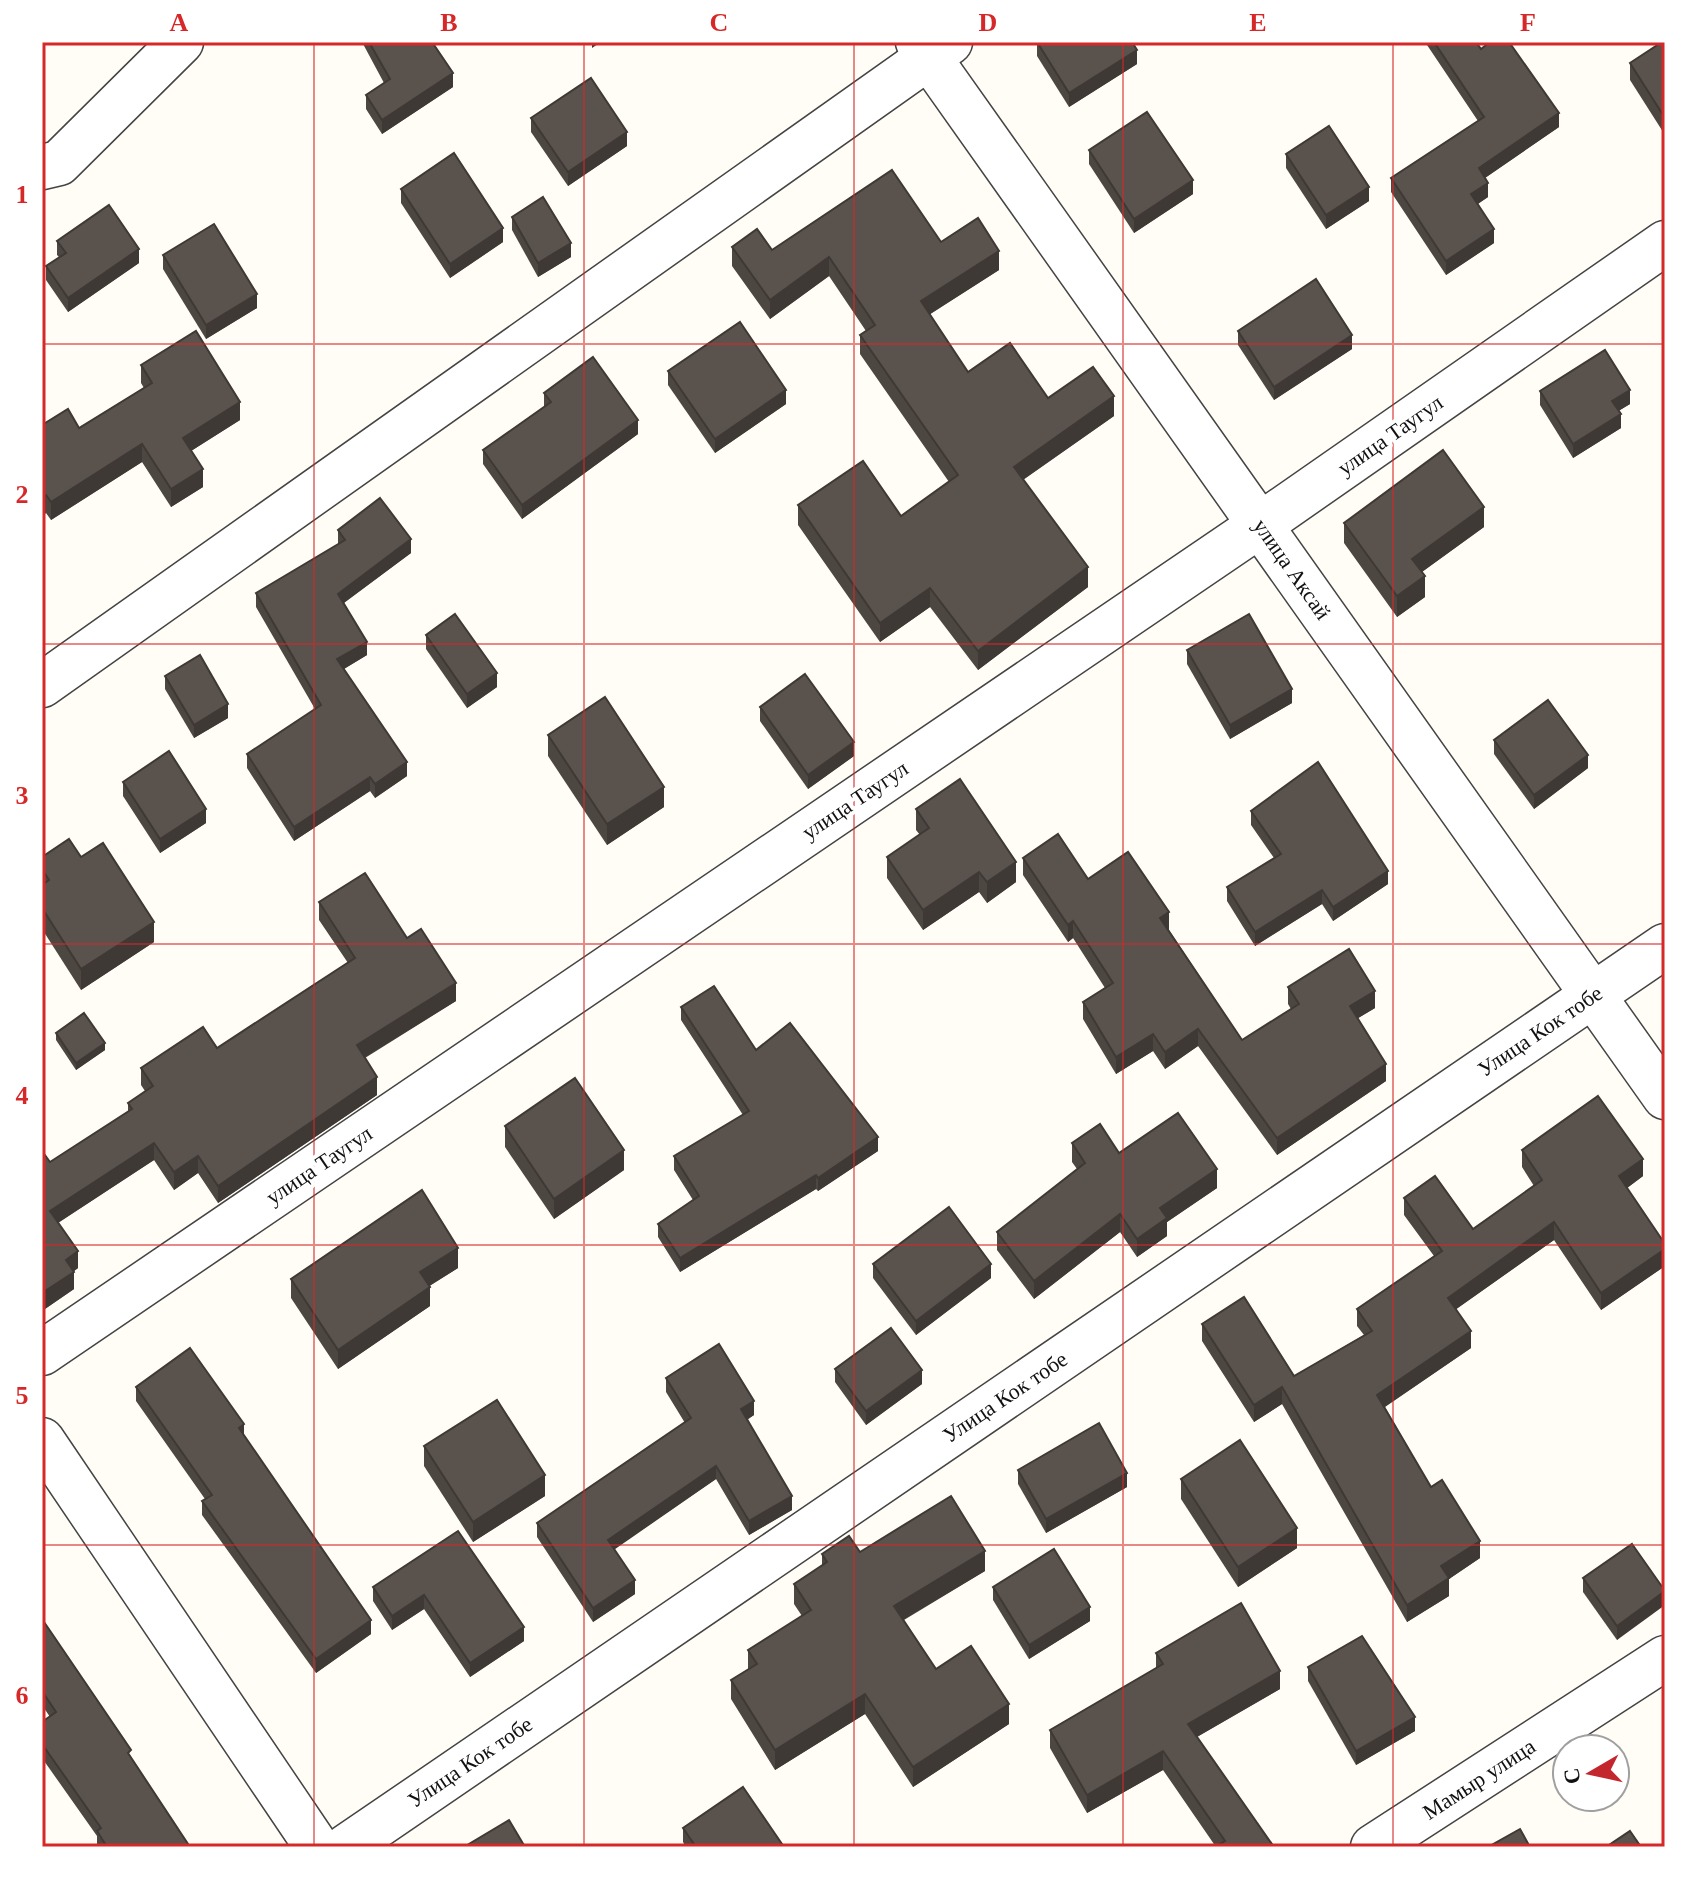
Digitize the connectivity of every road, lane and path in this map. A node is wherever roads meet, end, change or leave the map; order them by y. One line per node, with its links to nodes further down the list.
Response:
1 (181, 42): 3 (street)
2 (933, 47): 5 (street, улица Аксай); 6 (street)
3 (42, 167)
4 (1665, 243): 5 (street, улица Таугул)
5 (1260, 525): 8 (street, улица Аксай); 10 (street, улица Таугул)
6 (42, 685)
7 (1665, 946): 8 (street, Улица Кок тобе)
8 (1594, 995): 9 (street, улица Аксай); 14 (street, Улица Кок тобе)
9 (1665, 1097)
10 (42, 1353)
11 (42, 1440): 13 (street)
12 (1665, 1658): 15 (street, Мамыр улица)
13 (317, 1847)
14 (346, 1847)
15 (1373, 1847)

